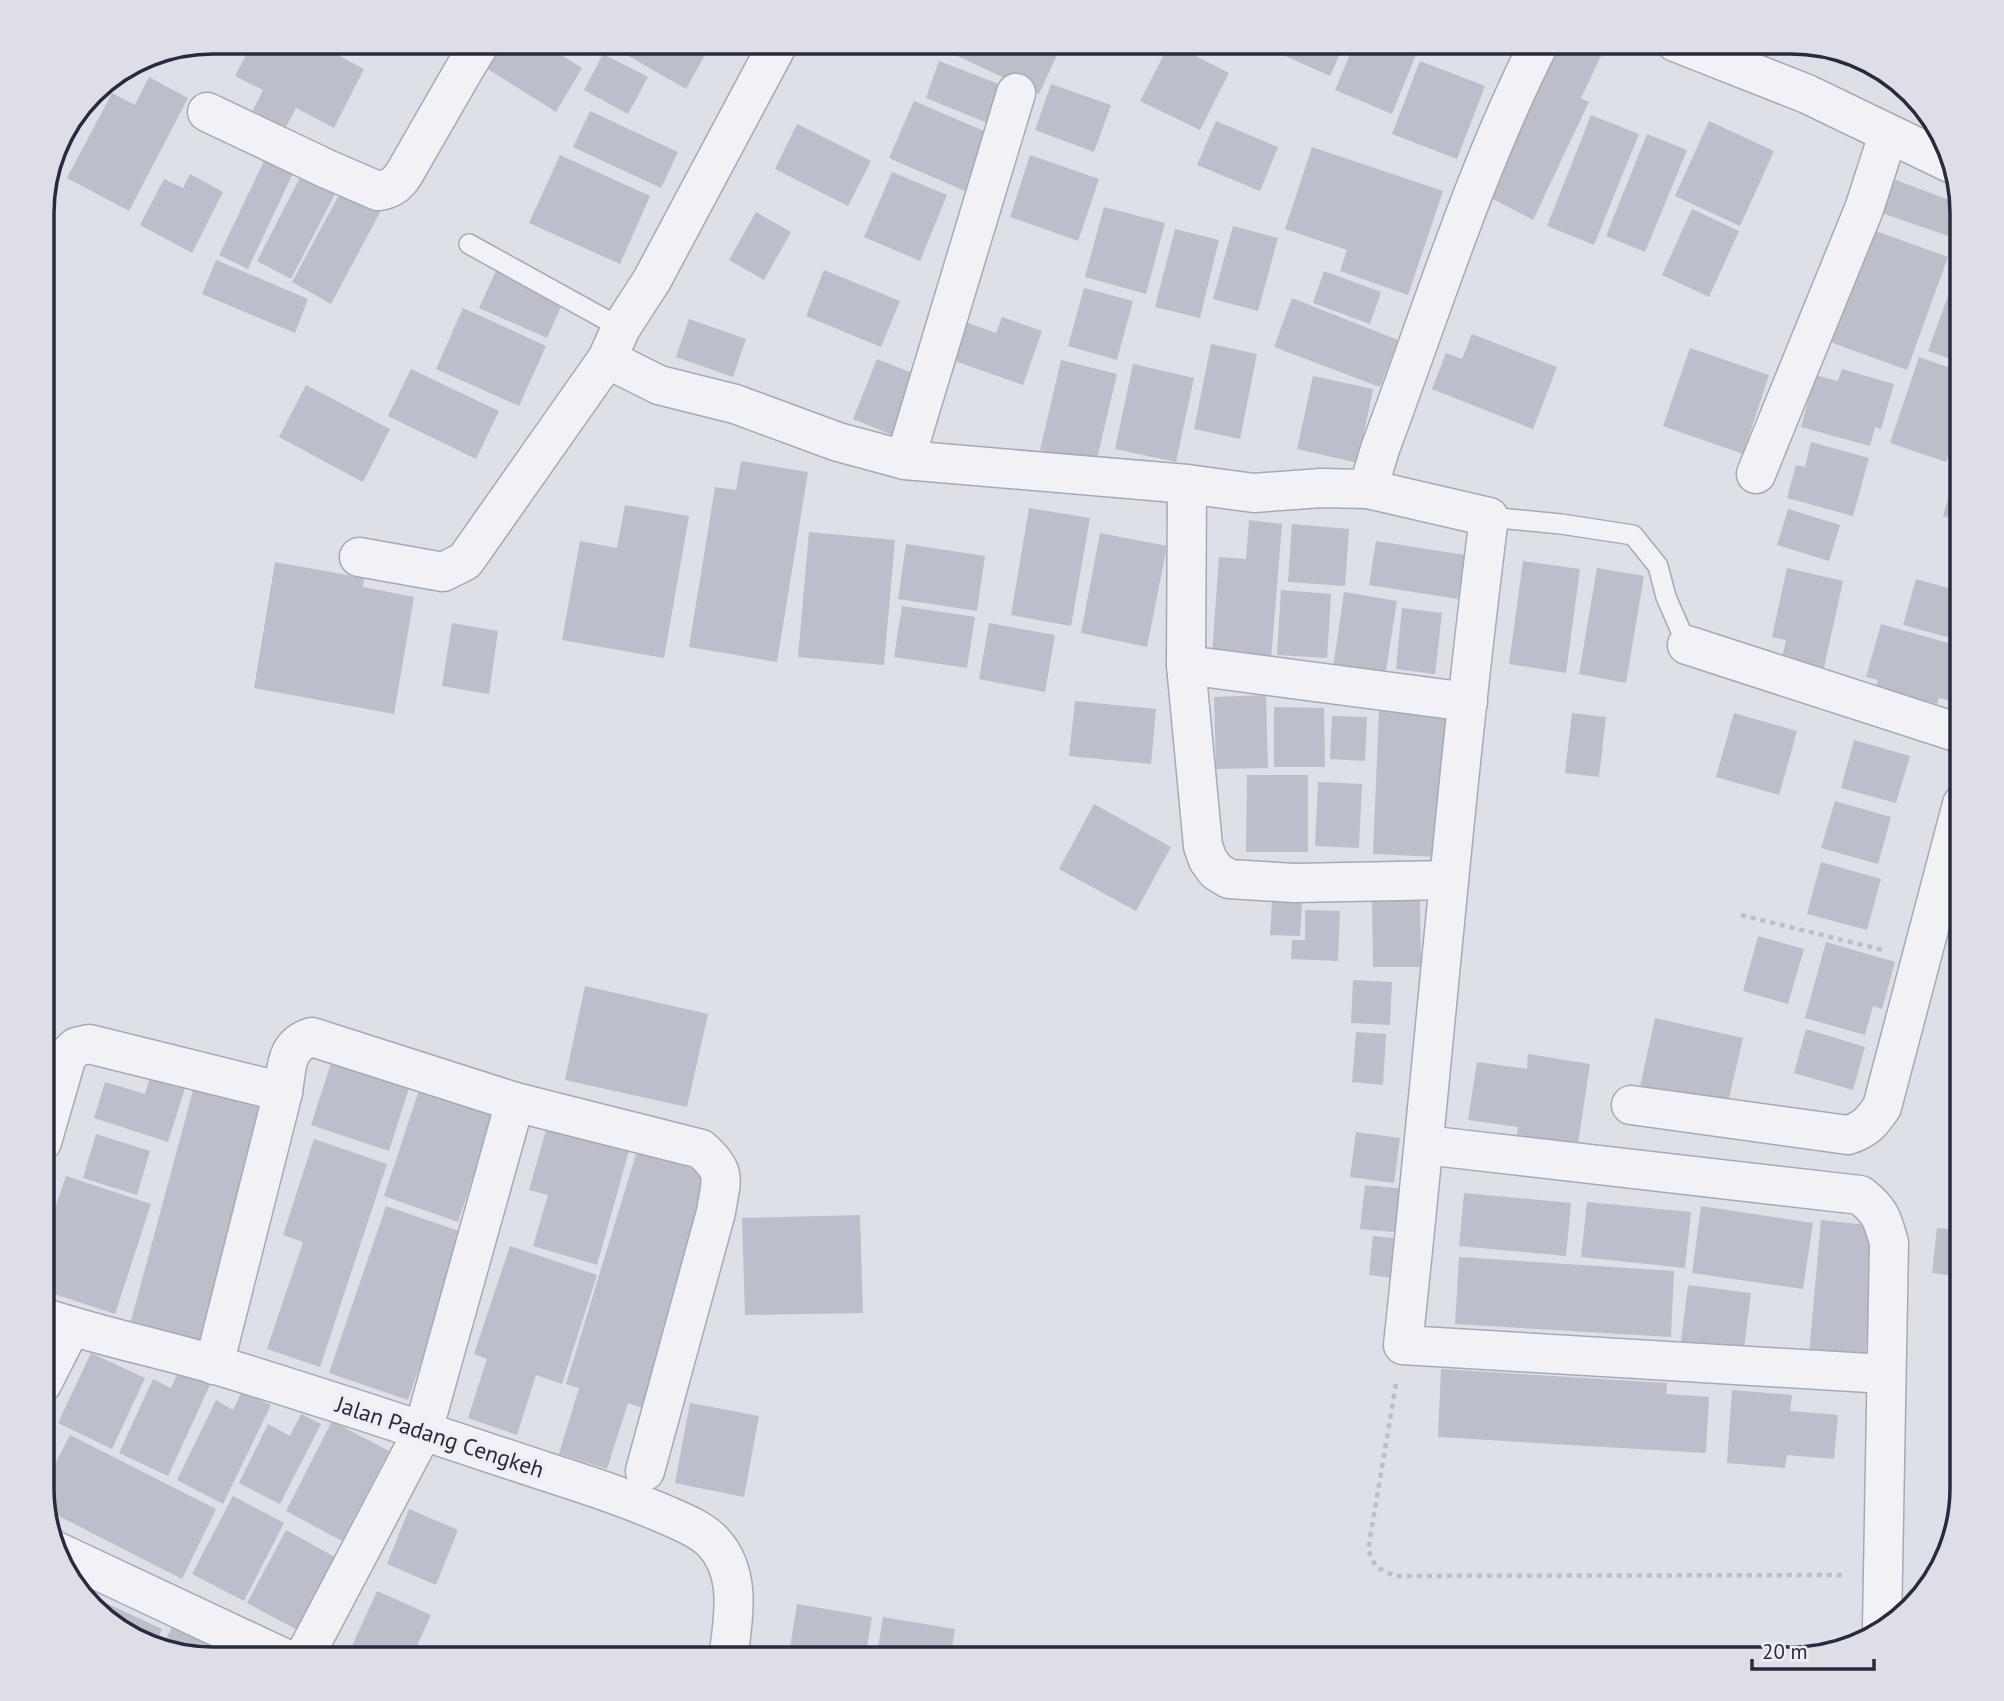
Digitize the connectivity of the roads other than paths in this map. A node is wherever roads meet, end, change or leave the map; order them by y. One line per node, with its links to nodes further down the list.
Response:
1 (474, 54): 6 (street)
2 (773, 54): 10 (street)
3 (1534, 54): 14 (street)
4 (1705, 54): 7 (street)
5 (1016, 93): 11 (street)
6 (207, 112)
7 (1888, 135): 8 (street); 12 (street)
8 (1940, 158)
9 (469, 244): 10 (lane)
10 (614, 343): 11 (street); 16 (street)
11 (905, 460): 13 (street)
12 (1756, 474)
13 (1187, 484): 14 (street); 18 (street)
14 (1368, 489): 15 (street)
15 (1489, 517): 17 (lane); 19 (street)
16 (359, 557)
17 (1687, 645): 20 (street)
18 (1186, 665): 19 (street); 22 (street)
19 (1468, 702): 22 (street)
20 (1950, 730)
21 (1950, 849): 26 (street)
22 (1449, 880): 27 (street)
23 (283, 1092): 24 (street); 25 (street); 29 (street)
24 (55, 1097)
25 (515, 1102): 31 (street); 32 (street)
26 (1631, 1105)
27 (1425, 1145): 30 (street); 30 (street)
28 (57, 1322): 29 (street, Jalan Padang Cengkeh)
29 (214, 1365): 31 (street, Jalan Padang Cengkeh)
30 (1885, 1374): 34 (street)
31 (423, 1431): 36 (street); 37 (street, Jalan Padang Cengkeh)
32 (645, 1471)
33 (71, 1558): 35 (street)
34 (1882, 1618)
35 (260, 1647)
36 (309, 1647)
37 (729, 1647)

